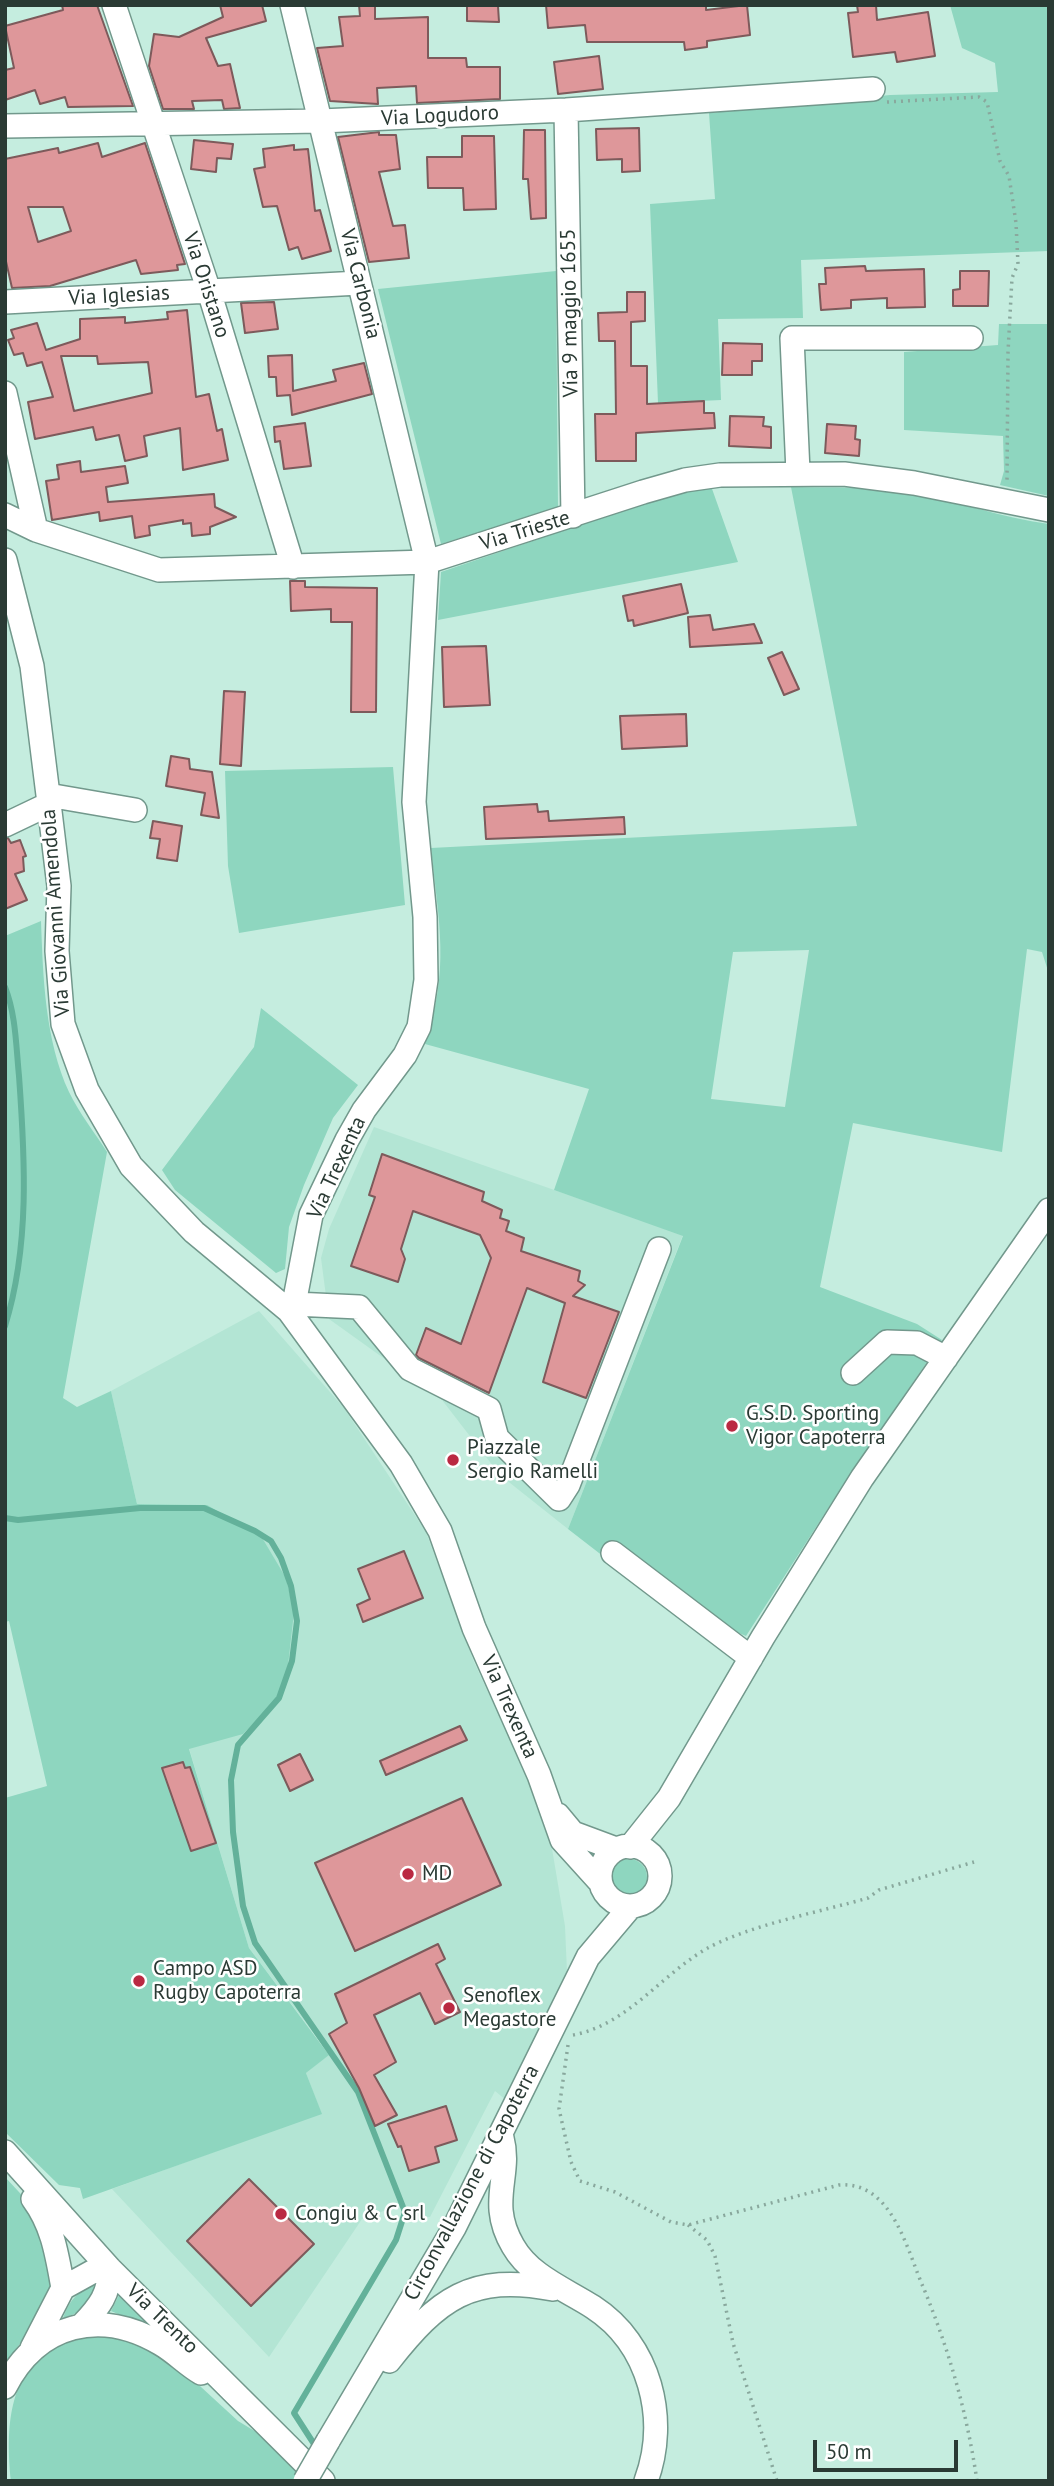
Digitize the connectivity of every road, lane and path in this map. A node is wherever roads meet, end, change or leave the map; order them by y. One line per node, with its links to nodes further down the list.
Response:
1 (114, 5): 6 (street, Via Oristano)
2 (292, 5): 5 (street, Via Carbonia)
3 (873, 89): 4 (street, Via Logudoro); 14 (path)
4 (566, 110): 5 (street, Via Logudoro); 17 (street, Via 9 maggio 1655)
5 (321, 121): 6 (street, Via Logudoro); 8 (street, Via Carbonia)
6 (154, 123): 7 (street, Via Logudoro); 9 (street, Via Oristano)
7 (5, 126)
8 (359, 283): 9 (street, Via Iglesias); 20 (street, Via Carbonia)
9 (209, 291): 10 (street, Via Iglesias); 21 (street, Via Oristano)
10 (5, 302)
11 (971, 338): 13 (street)
12 (5, 393): 18 (street)
13 (798, 472): 14 (street, Via Trieste); 17 (street, Via Trieste)
14 (1001, 501): 15 (street, Via Trieste)
15 (1049, 510)
16 (5, 515): 18 (street, Via Trieste)
17 (573, 516): 20 (street, Via Trieste)
18 (36, 530): 21 (street, Via Trieste)
19 (5, 560): 22 (street, Via Giovanni Amendola)
20 (427, 562): 21 (street, Via Trieste); 27 (street, Via Trexenta)
21 (293, 567)
22 (49, 799): 23 (street); 24 (street); 27 (street, Via Giovanni Amendola)
23 (135, 810)
24 (5, 825)
25 (1049, 1210): 28 (street)
26 (659, 1249): 27 (street)
27 (292, 1308): 33 (street, Via Trexenta)
28 (946, 1357): 29 (street); 31 (street)
29 (853, 1373)
30 (613, 1553): 31 (street)
31 (751, 1658): 32 (street)
32 (669, 1798): 34 (street); 35 (street)
33 (551, 1803): 34 (street); 37 (street)
34 (623, 1848): 35 (street); 37 (street)
35 (655, 1860): 38 (street)
36 (974, 1862): 43 (path)
37 (602, 1887): 38 (street); 39 (street)
38 (631, 1906): 39 (street)
39 (588, 1957): 40 (street, Circonvallazione di Capoterra)
40 (501, 2135): 46 (street); 49 (street, Circonvallazione di Capoterra)
41 (5, 2152): 44 (street, Via Trento)
42 (5, 2165): 45 (street)
43 (688, 2225): 55 (path); 56 (path)
44 (110, 2269): 45 (street); 47 (street); 51 (street, Via Trento)
45 (63, 2288): 48 (street)
46 (566, 2291): 49 (street); 54 (street)
47 (83, 2324): 48 (street); 51 (street)
48 (31, 2351): 50 (street)
49 (371, 2370): 52 (street, Circonvallazione di Capoterra, bridge)
50 (5, 2387)
51 (234, 2389): 53 (street, Via Trento)
52 (305, 2481)
53 (323, 2481)
54 (646, 2481)
55 (777, 2481)
56 (977, 2481)

